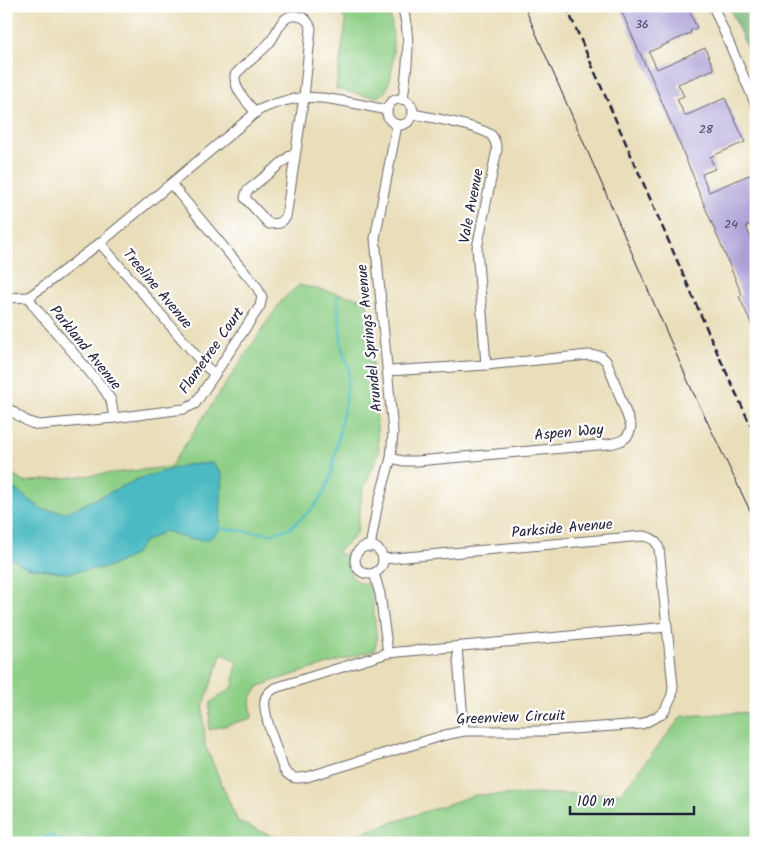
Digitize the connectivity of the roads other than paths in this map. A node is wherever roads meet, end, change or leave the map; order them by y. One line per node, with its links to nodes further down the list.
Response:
1 (402, 6): 4 (street)
2 (713, 6): 5 (street)
3 (304, 97): 6 (street); 7 (street); 7 (street); 10 (street)
4 (403, 99): 6 (street); 8 (street)
5 (756, 105)
6 (387, 110): 9 (street)
7 (256, 113): 11 (street)
8 (413, 114): 9 (street); 15 (street, Vale Avenue)
9 (397, 125): 16 (street, Arundel Springs Avenue)
10 (294, 152): 10 (street)
11 (171, 184): 12 (street); 17 (street, Flametree Court)
12 (100, 243): 13 (street); 17 (street, Treeline Avenue)
13 (29, 297): 14 (street); 19 (street, Parkland Avenue)
14 (6, 298)
15 (486, 365): 16 (street, Aspen Way); 20 (street, Aspen Way)
16 (388, 371): 20 (street, Arundel Springs Avenue)
17 (215, 374): 19 (street, Flametree Court)
18 (6, 407): 19 (street, Flametree Court)
19 (114, 418)
20 (391, 458): 21 (street, Arundel Springs Avenue)
21 (370, 547): 22 (street); 23 (street)
22 (383, 559): 23 (street); 24 (street, Parkside Avenue)
23 (374, 573): 26 (street)
24 (667, 627): 25 (street, Greenview Circuit); 27 (street, Greenview Circuit)
25 (457, 647): 26 (street, Greenview Circuit); 27 (street)
26 (388, 654): 27 (street, Greenview Circuit)
27 (464, 731)

